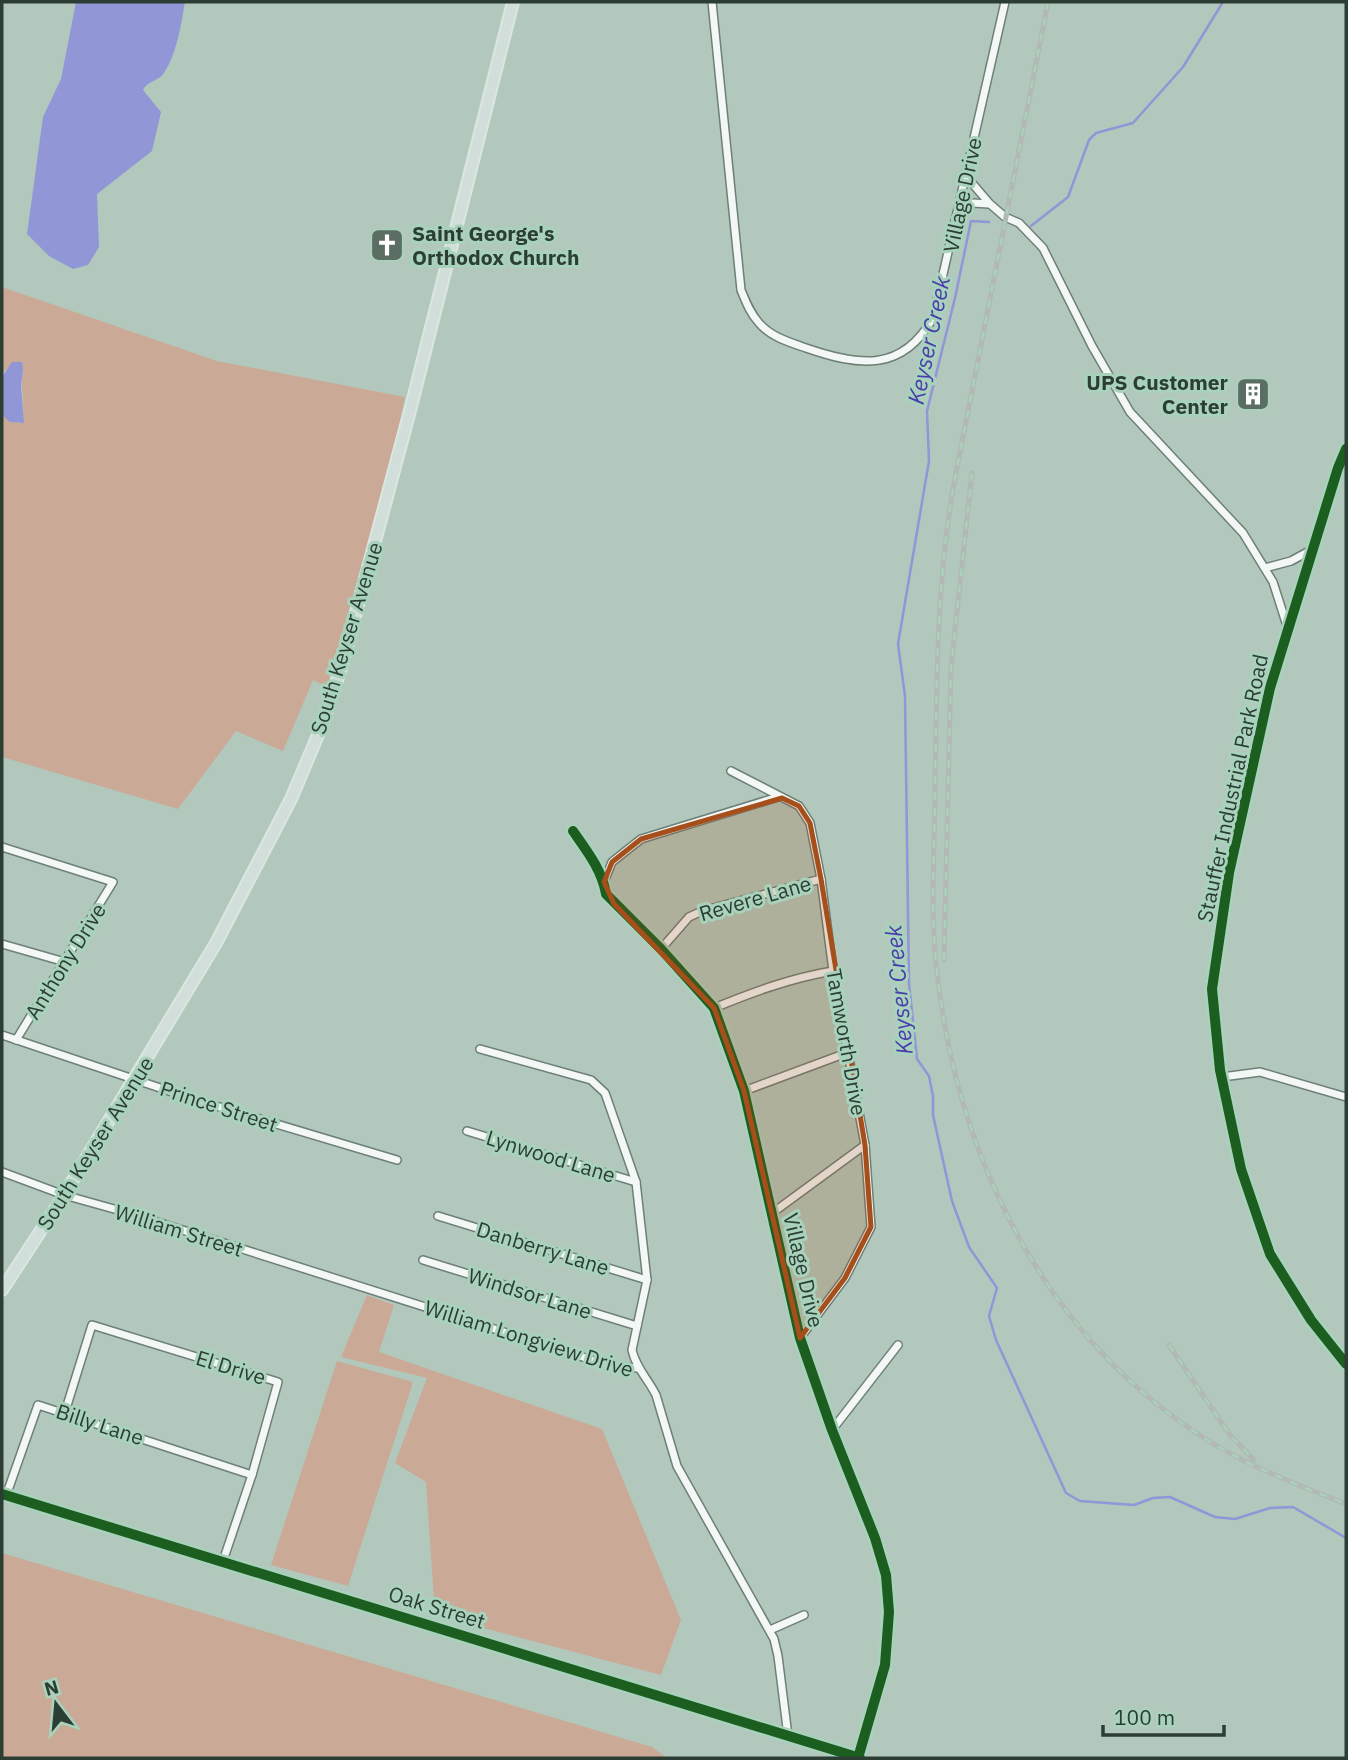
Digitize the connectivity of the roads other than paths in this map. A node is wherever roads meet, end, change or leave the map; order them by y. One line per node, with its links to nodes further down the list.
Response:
1 (513, 2): 27 (main road, South Keyser Avenue)
2 (712, 2): 6 (street, Village Drive)
3 (1005, 2): 4 (street, Village Drive)
4 (965, 175): 5 (street); 6 (street, Village Drive)
5 (990, 204): 6 (street); 9 (street)
6 (958, 211)
7 (1346, 449): 8 (street, Stauffer Industrial Park Road)
8 (1313, 549): 9 (street); 10 (street, Stauffer Industrial Park Road)
9 (1265, 568): 10 (street)
10 (1288, 629): 26 (street, Stauffer Industrial Park Road)
11 (731, 771): 12 (street, Tamworth Drive)
12 (778, 797): 15 (street, Tamworth Drive); 16 (street)
13 (573, 831): 16 (street, Village Drive)
14 (2, 847): 19 (street, Anthony Drive)
15 (821, 879): 18 (street, Revere Lane); 20 (street, Tamworth Drive)
16 (604, 882): 18 (street, Village Drive)
17 (2, 944): 19 (street)
18 (661, 949): 21 (street, Village Drive)
19 (65, 962): 23 (street, Anthony Drive)
20 (833, 971): 21 (street); 25 (street, Tamworth Drive)
21 (714, 1008): 28 (street, Village Drive)
22 (2, 1035): 23 (street, Prince Street)
23 (16, 1040): 27 (street, Prince Street)
24 (480, 1049): 34 (street)
25 (849, 1052): 28 (street); 31 (street, Tamworth Drive)
26 (1222, 1077): 29 (street); 45 (street, Stauffer Industrial Park Road)
27 (135, 1078): 32 (street, Prince Street); 35 (main road, South Keyser Avenue)
28 (744, 1091): 36 (street, Village Drive)
29 (1346, 1097)
30 (467, 1131): 34 (street, Lynwood Lane)
31 (866, 1145): 36 (street); 43 (street, Tamworth Drive)
32 (397, 1160)
33 (2, 1172): 35 (street, William Street)
34 (636, 1182): 39 (street)
35 (64, 1195): 40 (street, William Street); 41 (main road, South Keyser Avenue)
36 (771, 1214): 43 (street, Village Drive)
37 (438, 1216): 39 (street, Danberry Lane)
38 (423, 1260): 42 (street, Windsor Lane)
39 (647, 1280): 42 (street)
40 (357, 1286): 46 (street, William Longview Drive)
41 (2, 1290)
42 (637, 1326): 46 (street)
43 (800, 1338): 48 (street, Village Drive)
44 (898, 1345): 48 (street)
45 (1346, 1364)
46 (637, 1368): 53 (street, William Longview Drive)
47 (65, 1412): 49 (street, Billy Lane); 49 (street, El Drive); 50 (street, Billy Lane)
48 (832, 1430): 55 (street, Village Drive)
49 (252, 1475): 51 (street, El Drive)
50 (4, 1495): 51 (street, Oak Street)
51 (223, 1561): 54 (street, Oak Street)
52 (804, 1615): 53 (street)
53 (769, 1630): 54 (street, William Longview Drive)
54 (788, 1736): 55 (street, Oak Street)
55 (859, 1758)

